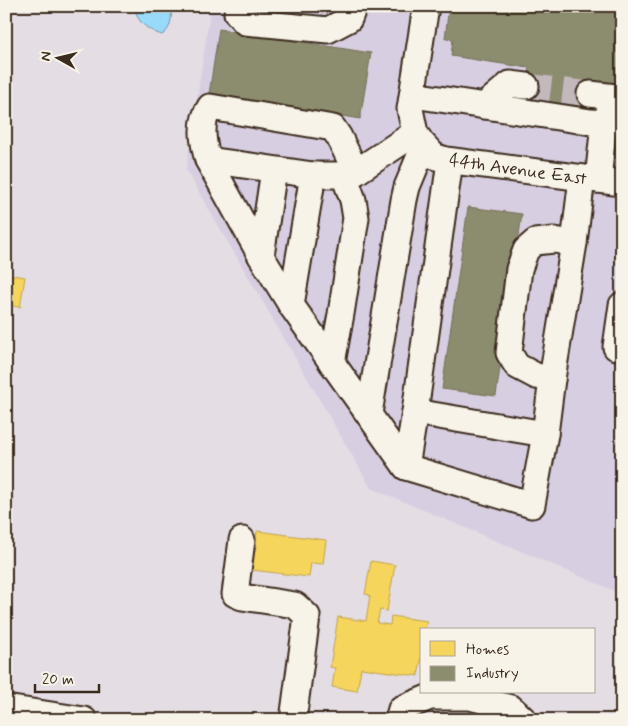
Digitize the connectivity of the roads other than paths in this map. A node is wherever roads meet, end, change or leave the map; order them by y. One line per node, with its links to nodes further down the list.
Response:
1 (238, 6): 2 (street)
2 (354, 6)
3 (426, 6): 6 (street)
4 (526, 86): 8 (street)
5 (590, 94): 7 (street)
6 (413, 95): 8 (street); 10 (street)
7 (619, 98): 9 (street)
8 (484, 106): 9 (street)
9 (604, 123): 16 (street)
10 (420, 141): 12 (street, 44th Avenue East); 14 (street); 25 (street)
11 (208, 160): 13 (street); 14 (street); 18 (street)
12 (450, 161): 16 (street, 44th Avenue East); 24 (street)
13 (274, 170): 15 (street); 18 (street)
14 (350, 174): 15 (street); 22 (street)
15 (313, 176): 19 (street)
16 (600, 180): 17 (street)
17 (574, 243): 23 (street); 23 (street)
18 (262, 256): 19 (street)
19 (291, 305): 22 (street)
20 (622, 305): 21 (street)
21 (622, 348)
22 (332, 363): 25 (street)
23 (552, 379): 26 (street)
24 (415, 412): 26 (street); 27 (street)
25 (369, 414): 27 (street)
26 (545, 434): 27 (street)
27 (406, 467)
28 (242, 540): 31 (street)
29 (6, 708): 30 (street)
30 (77, 719)
31 (293, 720)
32 (398, 720): 33 (street)
33 (524, 720)

